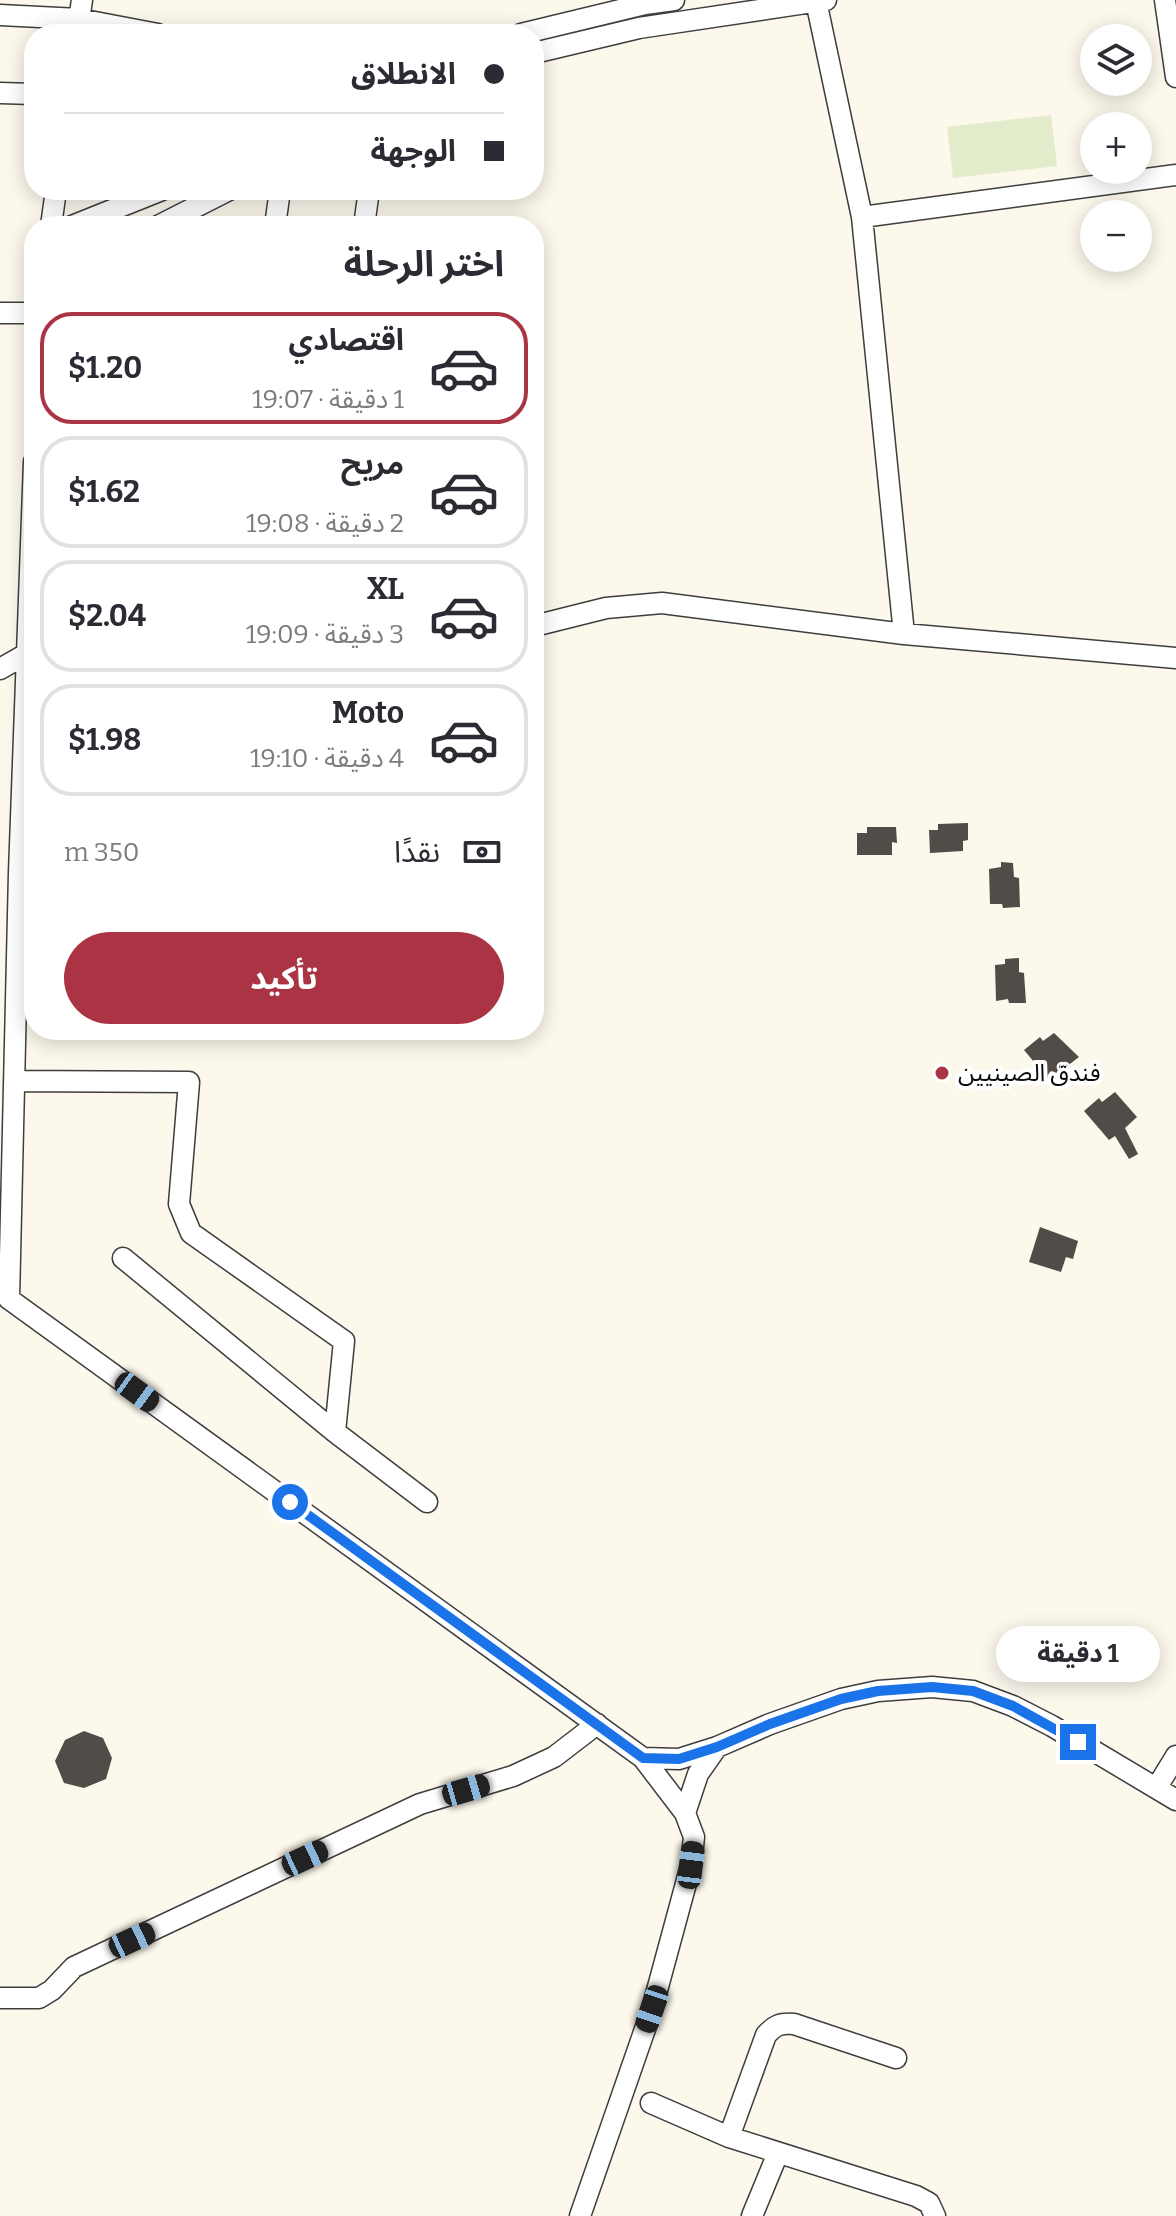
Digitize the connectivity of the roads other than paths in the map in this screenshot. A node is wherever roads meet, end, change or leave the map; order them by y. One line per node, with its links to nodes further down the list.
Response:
1 (674, 0): 8 (street)
2 (826, 0): 4 (street)
3 (1165, 0): 10 (street)
4 (816, 1): 9 (street); 18 (street)
5 (0, 15): 6 (street)
6 (79, 18): 7 (street)
7 (109, 24)
8 (544, 28)
9 (544, 51)
10 (1176, 77)
11 (0, 93): 12 (street)
12 (24, 94)
13 (1176, 175): 18 (street)
14 (137, 200): 16 (street)
15 (209, 200): 17 (street)
16 (97, 216)
17 (178, 216)
18 (862, 217): 22 (street)
19 (0, 313): 20 (street)
20 (24, 313)
21 (544, 624): 22 (street)
22 (904, 634): 24 (street)
23 (24, 655): 25 (street)
24 (1176, 658)
25 (0, 669)
26 (24, 798): 27 (street)
27 (9, 872): 28 (street)
28 (18, 957): 29 (street)
29 (14, 1081): 31 (street); 32 (street)
30 (123, 1258): 32 (street)
31 (4, 1304): 34 (street)
32 (335, 1432): 33 (street)
33 (427, 1502)
34 (597, 1724): 37 (street); 41 (street)
35 (717, 1747): 37 (street); 38 (street); 40 (street)
36 (1176, 1756): 38 (street)
37 (643, 1758): 40 (street)
38 (1157, 1787): 39 (street)
39 (1176, 1800)
40 (685, 1813): 46 (street)
41 (0, 1998)
42 (896, 2058): 44 (street)
43 (651, 2103): 44 (street)
44 (729, 2137): 45 (street)
45 (778, 2153): 47 (street); 48 (street)
46 (580, 2216)
47 (752, 2216)
48 (935, 2216)

